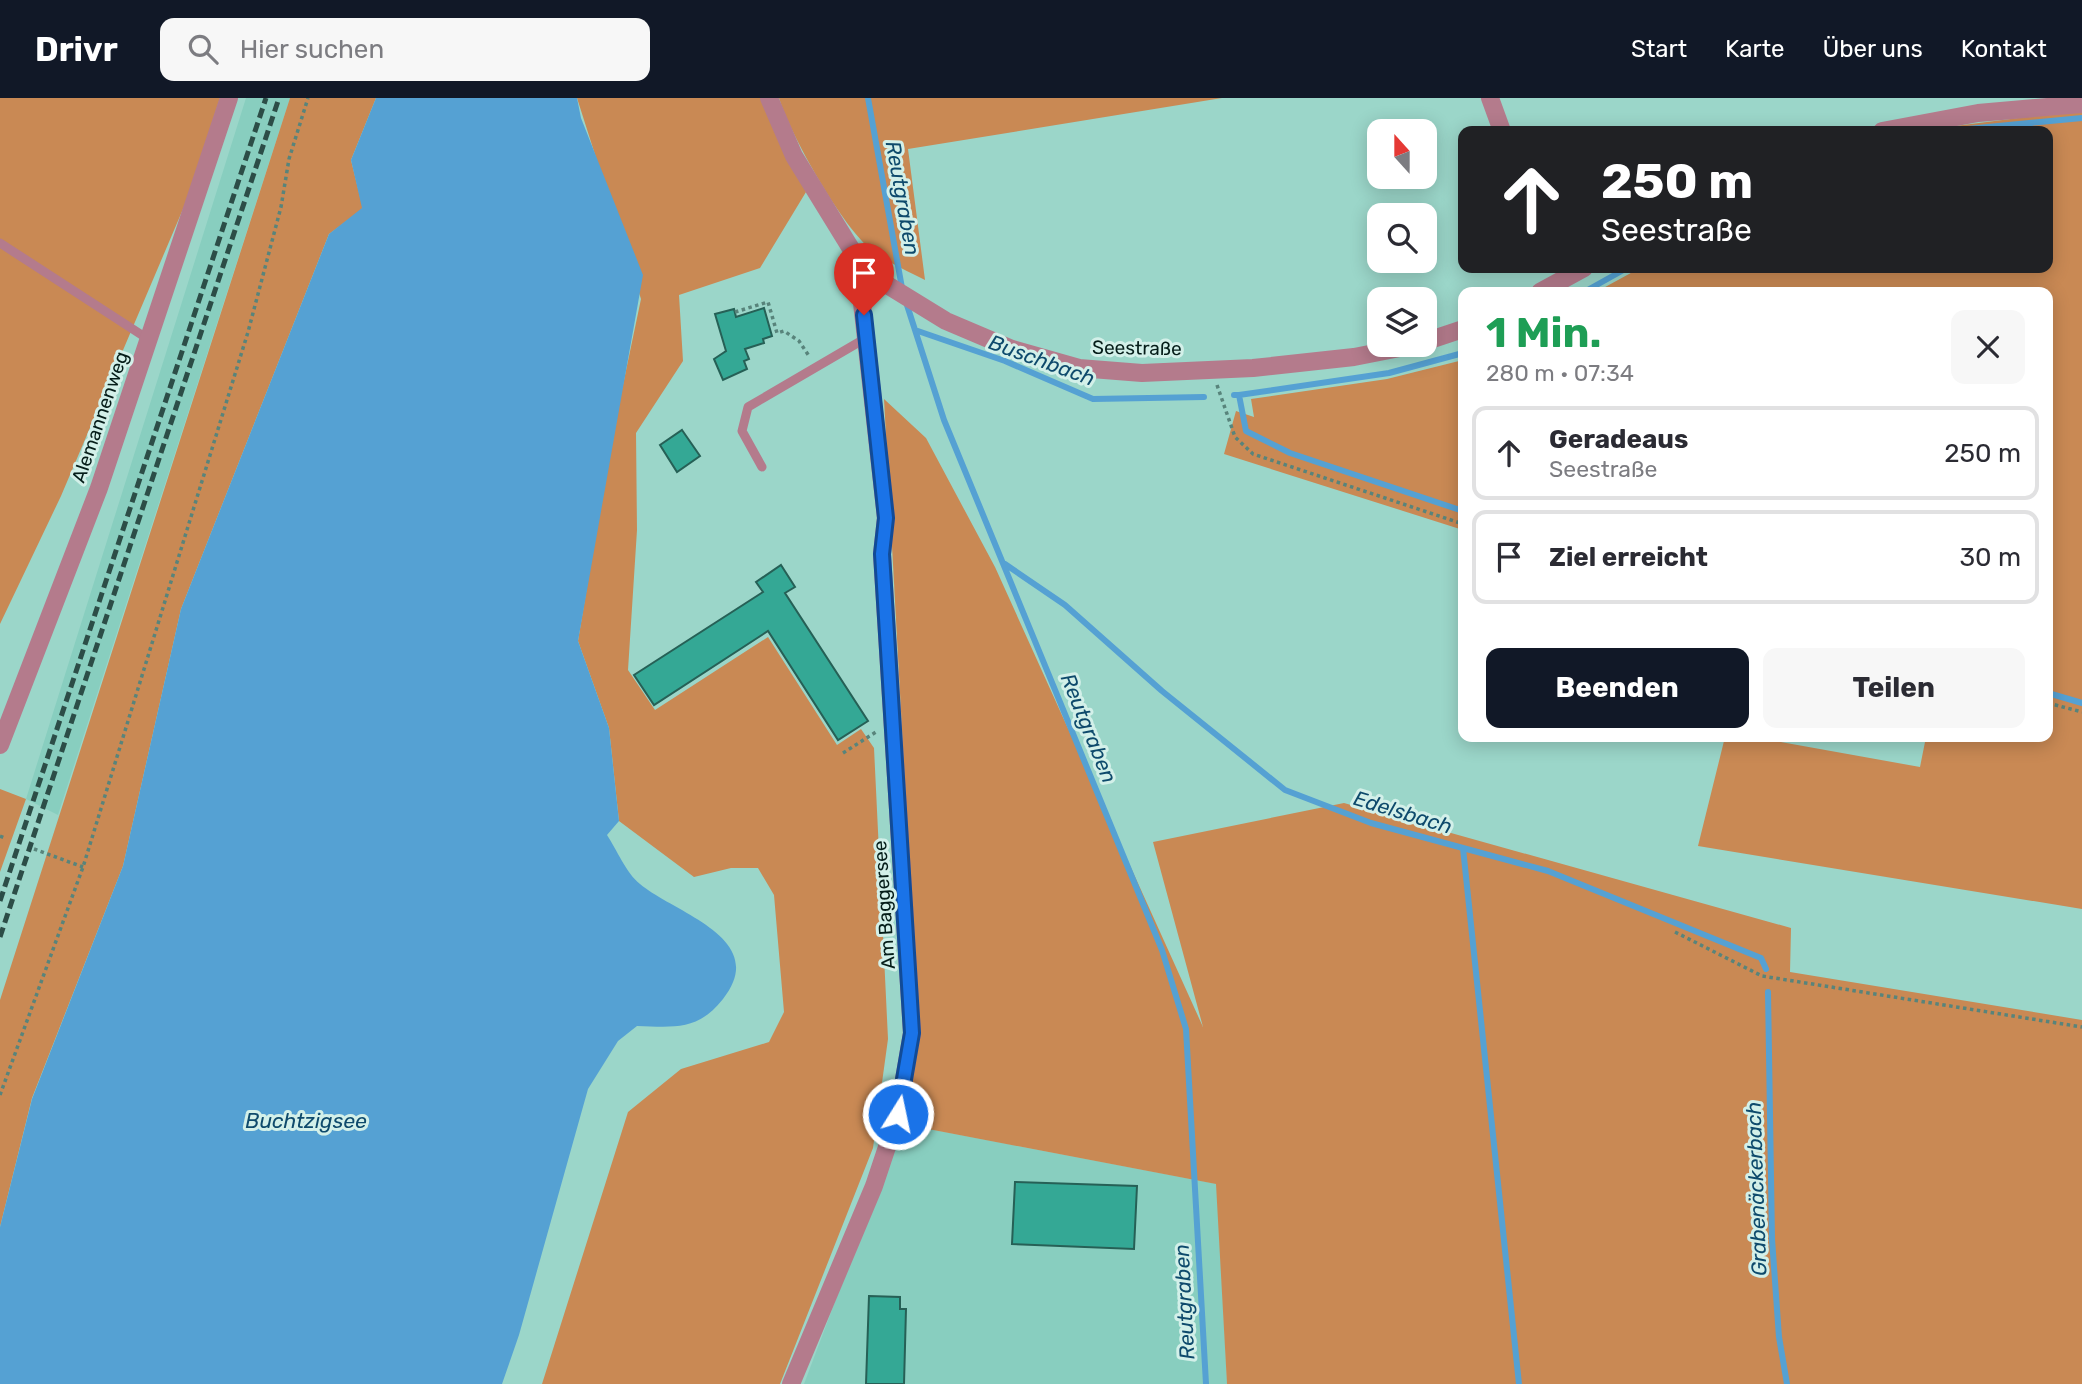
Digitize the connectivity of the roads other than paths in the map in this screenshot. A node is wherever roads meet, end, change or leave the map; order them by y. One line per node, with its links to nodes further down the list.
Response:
1 (229, 98): 12 (street, Alemannenweg)
2 (769, 98): 8 (street, Seestraße)
3 (1490, 98): 5 (street)
4 (2082, 104): 6 (street)
5 (1500, 126)
6 (1909, 126)
7 (0, 243): 12 (lane)
8 (883, 283): 10 (street); 13 (street, Seestraße)
9 (1458, 331): 11 (street)
10 (867, 337): 14 (lane); 16 (street, Am Baggersee)
11 (1437, 338)
12 (148, 339): 15 (street, Alemannenweg)
13 (1367, 354)
14 (762, 467)
15 (0, 745)
16 (791, 1384)

